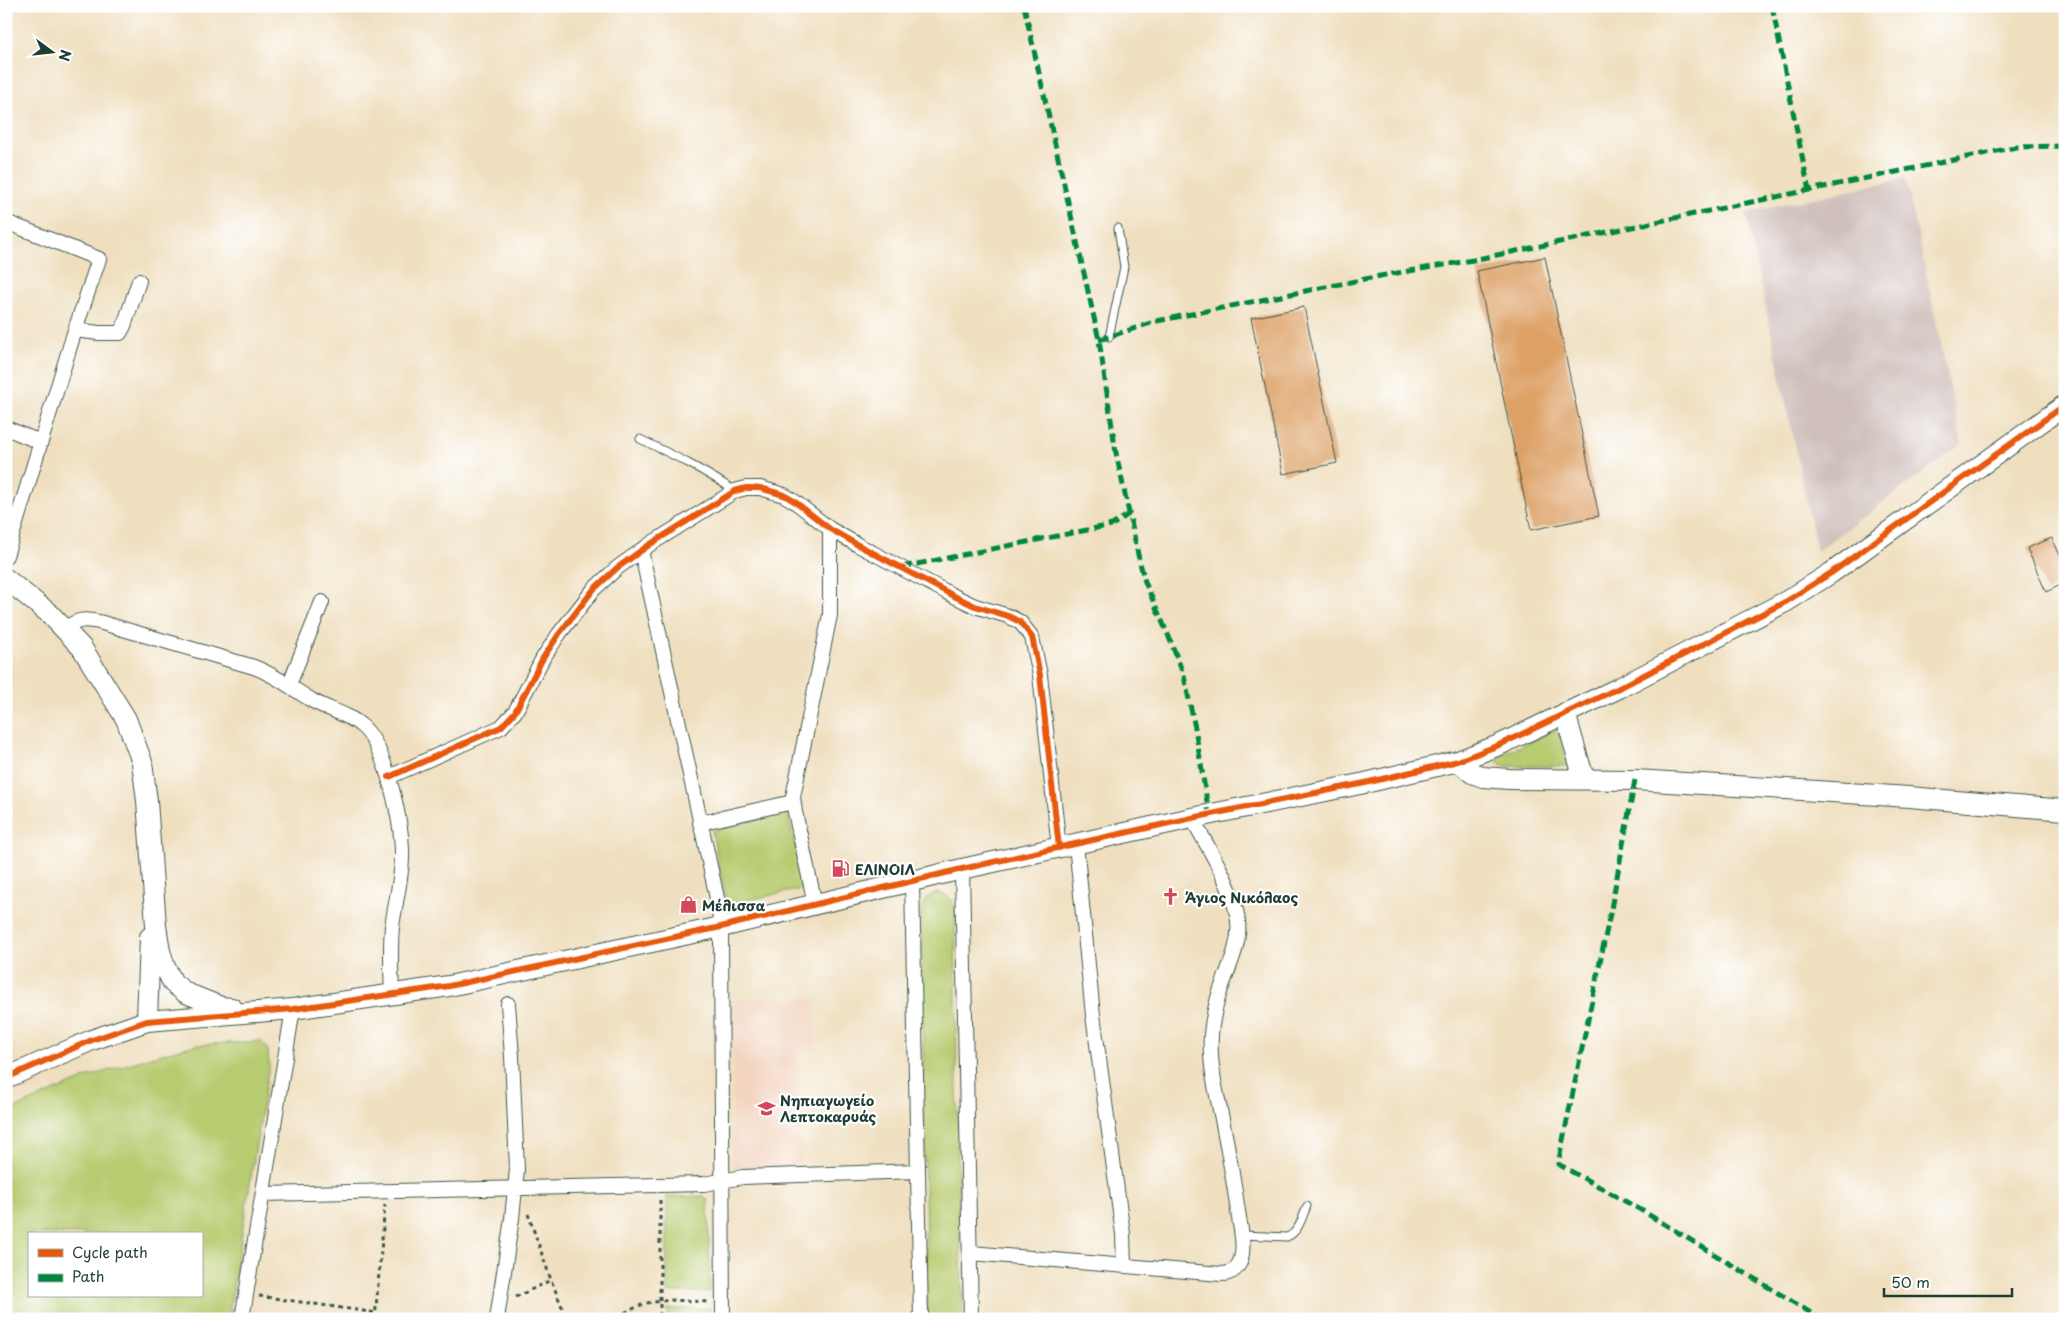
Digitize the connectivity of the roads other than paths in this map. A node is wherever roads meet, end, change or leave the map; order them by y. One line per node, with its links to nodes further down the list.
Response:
1 (6, 222): 4 (street)
2 (1118, 228): 5 (lane)
3 (139, 281): 4 (street)
4 (75, 330): 9 (street)
5 (1109, 337)
6 (2065, 405): 18 (street)
7 (6, 428): 9 (street)
8 (640, 439): 10 (lane)
9 (40, 442): 13 (street)
10 (734, 491): 11 (street); 12 (street)
11 (830, 529): 22 (street); 26 (street)
12 (641, 550): 20 (street); 25 (street)
13 (6, 556)
14 (6, 579): 16 (street)
15 (322, 602): 17 (street)
16 (65, 630): 17 (street); 27 (street)
17 (289, 685): 20 (street)
18 (1565, 713): 19 (street); 21 (street)
19 (1458, 761): 21 (street); 24 (street)
20 (388, 777): 32 (street)
21 (1584, 779): 23 (street)
22 (793, 802): 25 (street); 30 (street)
23 (2065, 810)
24 (1192, 818): 26 (street); 43 (street)
25 (700, 823): 31 (street)
26 (1067, 846): 28 (street); 45 (street)
27 (152, 867): 35 (street); 36 (street)
28 (962, 869): 29 (street); 44 (street)
29 (912, 881): 30 (street); 38 (street)
30 (815, 904): 31 (street)
31 (721, 927): 32 (street); 39 (street)
32 (392, 995): 34 (street)
33 (508, 1004): 40 (street)
34 (293, 1009): 35 (street); 41 (street)
35 (262, 1010): 36 (street)
36 (147, 1021): 37 (street)
37 (6, 1078)
38 (918, 1171): 39 (street); 49 (street)
39 (722, 1182): 40 (street); 48 (street)
40 (516, 1188): 41 (street); 47 (street)
41 (263, 1194): 46 (street)
42 (1306, 1206): 43 (lane)
43 (1241, 1235): 45 (street)
44 (971, 1253): 45 (street); 50 (street)
45 (1124, 1266)
46 (242, 1319)
47 (497, 1319)
48 (722, 1319)
49 (921, 1319)
50 (971, 1319)

